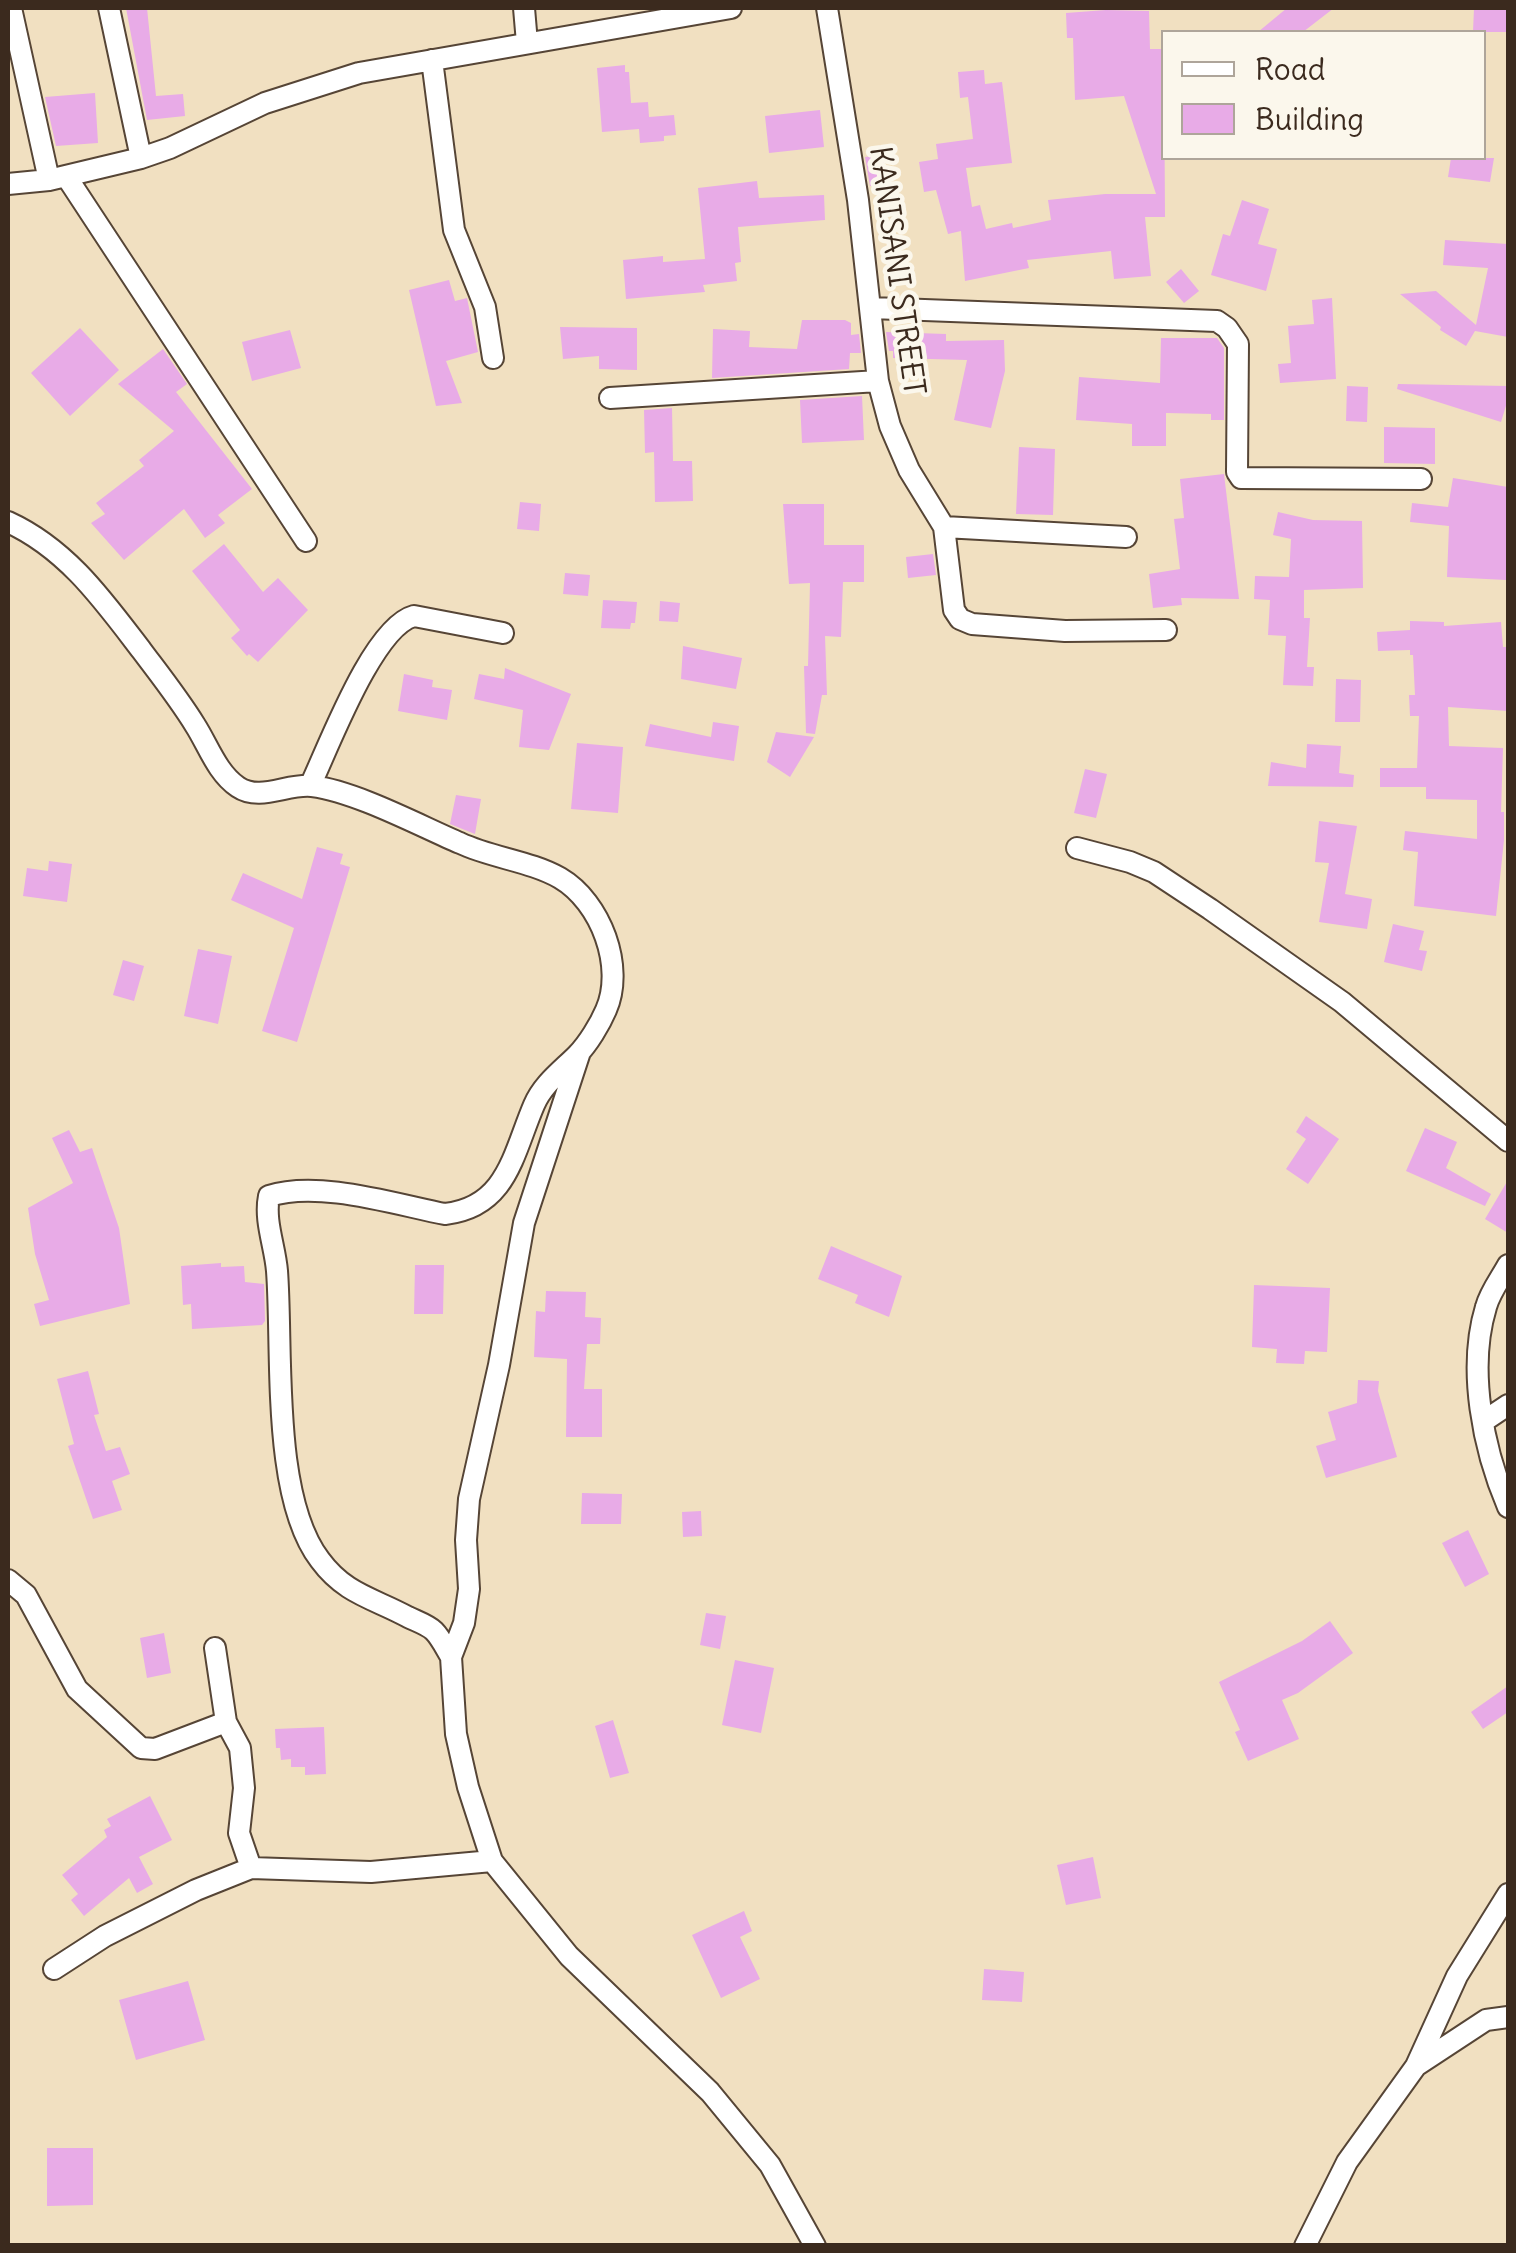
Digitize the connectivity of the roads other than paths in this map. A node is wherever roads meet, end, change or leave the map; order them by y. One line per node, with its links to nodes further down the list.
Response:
1 (11, 8): 9 (street)
2 (109, 8): 8 (street)
3 (524, 8): 6 (street)
4 (726, 8): 6 (street)
5 (827, 8): 11 (street, KANISANI STREET)
6 (527, 43): 7 (street)
7 (432, 60): 8 (street); 12 (street)
8 (141, 158): 9 (street)
9 (57, 178): 10 (street); 19 (street)
10 (8, 184)
11 (871, 308): 13 (street, KANISANI STREET); 15 (street)
12 (494, 358)
13 (878, 381): 14 (street); 17 (street, KANISANI STREET)
14 (610, 398)
15 (1421, 479)
16 (8, 522): 22 (street)
17 (944, 526): 18 (street); 20 (street, KANISANI STREET)
18 (1126, 537)
19 (306, 541)
20 (1166, 630)
21 (503, 634): 22 (street)
22 (310, 786): 24 (street)
23 (1077, 848): 25 (street)
24 (580, 1052): 32 (street); 32 (street)
25 (1508, 1141)
26 (1508, 1265): 28 (street)
27 (1508, 1405): 28 (street)
28 (1484, 1421): 29 (street)
29 (1508, 1507)
30 (8, 1580): 33 (street)
31 (215, 1648): 33 (street)
32 (451, 1657): 34 (street)
33 (226, 1722): 35 (street)
34 (492, 1861): 35 (street); 40 (street)
35 (251, 1868): 37 (street)
36 (1508, 1894): 39 (street)
37 (54, 1969)
38 (1508, 2017): 39 (street)
39 (1416, 2066): 41 (street)
40 (815, 2246)
41 (1304, 2246)

